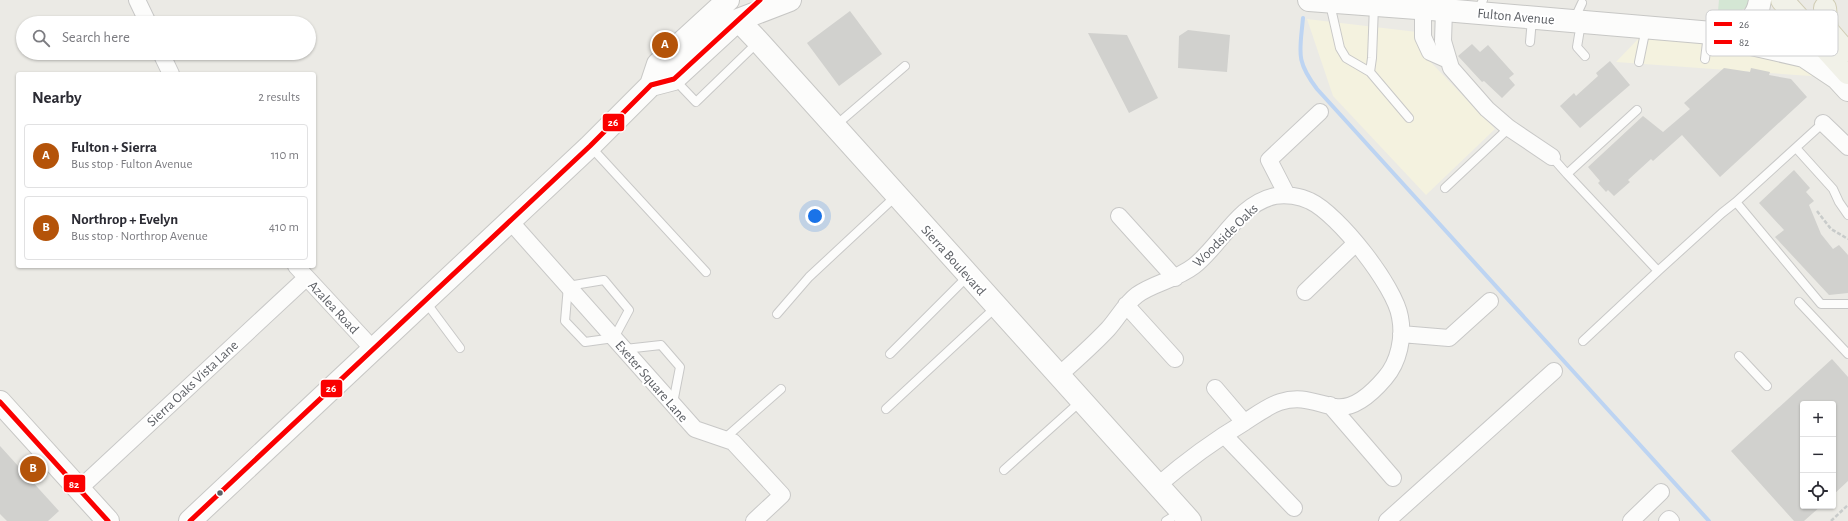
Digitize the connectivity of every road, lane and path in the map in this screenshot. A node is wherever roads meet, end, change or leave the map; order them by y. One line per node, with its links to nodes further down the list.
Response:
1 (137, 0): 17 (street)
2 (760, 0): 19 (street)
3 (790, 0): 19 (street)
4 (1308, 0): 9 (street, Fulton Avenue)
5 (1760, 0): 14 (street)
6 (1782, 0): 15 (main road)
7 (1797, 0): 11 (main road)
8 (722, 2): 19 (street, Sierra Boulevard); 40 (street)
9 (1330, 2): 10 (street, Fulton Avenue); 37 (lane)
10 (1382, 3): 13 (street, Fulton Avenue); 37 (lane)
11 (1826, 3)
12 (1480, 6): 13 (street, Fulton Avenue); 18 (street, Fulton Avenue)
13 (1434, 9): 47 (street)
14 (1757, 10)
15 (1791, 10)
16 (1579, 15): 18 (street, Fulton Avenue); 21 (street, Fulton Avenue); 28 (lane)
17 (145, 16)
18 (1532, 18): 25 (lane)
19 (738, 20): 24 (street, Sierra Boulevard); 39 (street)
20 (1838, 20): 23 (main road)
21 (1646, 28): 22 (street, Fulton Avenue); 34 (lane)
22 (1706, 33)
23 (1848, 34)
24 (759, 42): 39 (lane); 46 (street, Sierra Boulevard)
25 (1530, 42)
26 (1838, 42): 27 (main road)
27 (1848, 55)
28 (1585, 56)
29 (1706, 56): 32 (lane)
30 (1804, 56): 41 (street, Fulton Avenue)
31 (1833, 56): 38 (main road)
32 (1705, 59)
33 (164, 60): 36 (street)
34 (1639, 62)
35 (905, 66): 46 (lane)
36 (170, 72)
37 (1370, 72): 44 (lane)
38 (1848, 73)
39 (674, 79): 40 (street)
40 (651, 85): 48 (street)
41 (1848, 90)
42 (1636, 110): 52 (lane)
43 (1320, 112): 54 (street)
44 (1409, 118)
45 (1823, 123): 49 (street); 50 (lane)
46 (834, 126): 55 (street, Sierra Boulevard)
47 (1509, 128): 51 (street); 53 (lane)
48 (590, 146): 60 (street); 65 (lane)
49 (1848, 147)
50 (1796, 148): 56 (lane); 58 (lane)
51 (1552, 157): 52 (lane)
52 (1567, 174): 63 (lane)
53 (1445, 188)
54 (1287, 195): 62 (street, Woodside Oaks); 67 (street, Woodside Oaks)
55 (896, 196): 66 (street, Sierra Boulevard); 76 (lane)
56 (1736, 202): 63 (lane); 73 (lane)
57 (1817, 211): 61 (path)
58 (1848, 215)
59 (1119, 216): 67 (street)
60 (510, 221): 68 (street, Exeter Square Lane); 70 (street)
61 (1848, 239)
62 (1356, 243): 69 (street); 77 (street, Woodside Oaks)
63 (1658, 271): 78 (lane)
64 (301, 272): 80 (street, Azalea Road); 102 (street, Sierra Oaks Vista Lane)
65 (706, 272)
66 (968, 276): 75 (street, Sierra Boulevard); 82 (lane)
67 (1175, 278): 74 (street, Woodside Oaks)
68 (568, 286): 79 (street, Exeter Square Lane); 79 (lane); 79 (lane)
69 (1305, 292)
70 (424, 299): 80 (street); 81 (lane)
71 (1490, 301): 77 (street)
72 (1799, 302): 83 (lane)
73 (1848, 304)
74 (1126, 305): 85 (street); 87 (street, Woodside Oaks)
75 (996, 307): 87 (street, Sierra Boulevard); 95 (lane)
76 (777, 314)
77 (1401, 334): 94 (street, Woodside Oaks)
78 (1583, 341)
79 (619, 343): 93 (street, Exeter Square Lane); 93 (lane)
80 (372, 348): 108 (street)
81 (460, 348)
82 (890, 354)
83 (1848, 354)
84 (1740, 356): 88 (lane)
85 (1175, 359)
86 (1554, 372): 110 (street)
87 (1058, 376): 91 (street, Sierra Boulevard)
88 (1767, 386)
89 (1215, 388): 96 (street)
90 (781, 389): 98 (lane)
91 (1081, 401): 99 (lane); 101 (street, Sierra Boulevard)
92 (1, 404): 102 (street)
93 (672, 404): 98 (street, Exeter Square Lane)
94 (1330, 405): 96 (street, Woodside Oaks); 100 (street)
95 (886, 409)
96 (1244, 422): 97 (street, Woodside Oaks)
97 (1224, 435): 101 (street, Woodside Oaks); 105 (street)
98 (724, 439): 109 (street, Exeter Square Lane)
99 (1004, 470)
100 (1393, 478)
101 (1158, 486): 106 (street, Sierra Boulevard)
102 (79, 489): 107 (street)
103 (1661, 492): 111 (street)
104 (1848, 505): 114 (path)
105 (1294, 508)
106 (1179, 518)
107 (108, 521)
108 (190, 521)
109 (754, 521)
110 (1388, 521)
111 (1631, 521)
112 (1667, 521): 113 (street)
113 (1671, 521)
114 (1830, 521)

